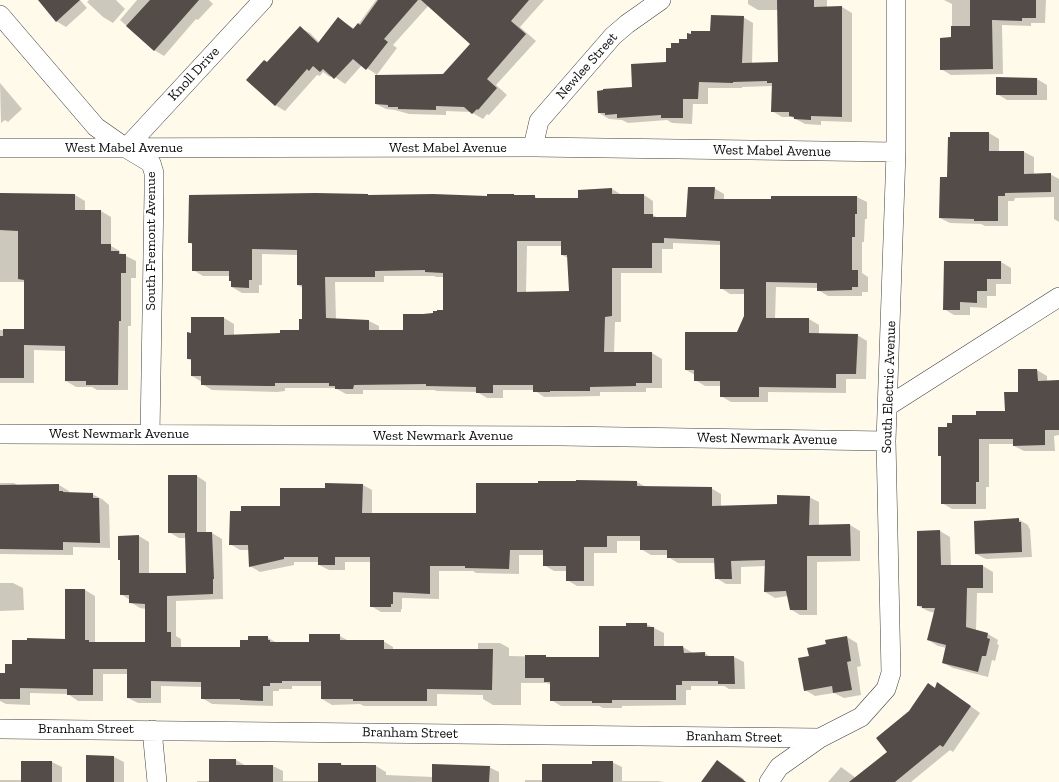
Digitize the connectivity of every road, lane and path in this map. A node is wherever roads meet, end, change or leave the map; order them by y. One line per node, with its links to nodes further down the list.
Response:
1 (263, 0): 6 (street, Knoll Drive)
2 (662, 0): 7 (street, Newlee Street)
3 (896, 0): 8 (street, South Electric Avenue)
4 (0, 15): 6 (street, South Fremont Avenue)
5 (0, 148): 6 (street, West Mabel Avenue)
6 (126, 148): 7 (street, West Mabel Avenue); 12 (street, South Fremont Avenue)
7 (533, 148): 8 (street, West Mabel Avenue)
8 (896, 152): 10 (street, South Electric Avenue)
9 (1059, 297): 10 (street)
10 (888, 406): 13 (street, South Electric Avenue)
11 (0, 434): 12 (street, West Newmark Avenue)
12 (150, 435): 13 (street, West Newmark Avenue)
13 (886, 441): 16 (street, South Electric Avenue)
14 (0, 729): 15 (street, Branham Street)
15 (152, 730): 16 (street, Branham Street); 17 (street)
16 (820, 738): 18 (street, South Electric Avenue)
17 (157, 782)
18 (769, 782)

